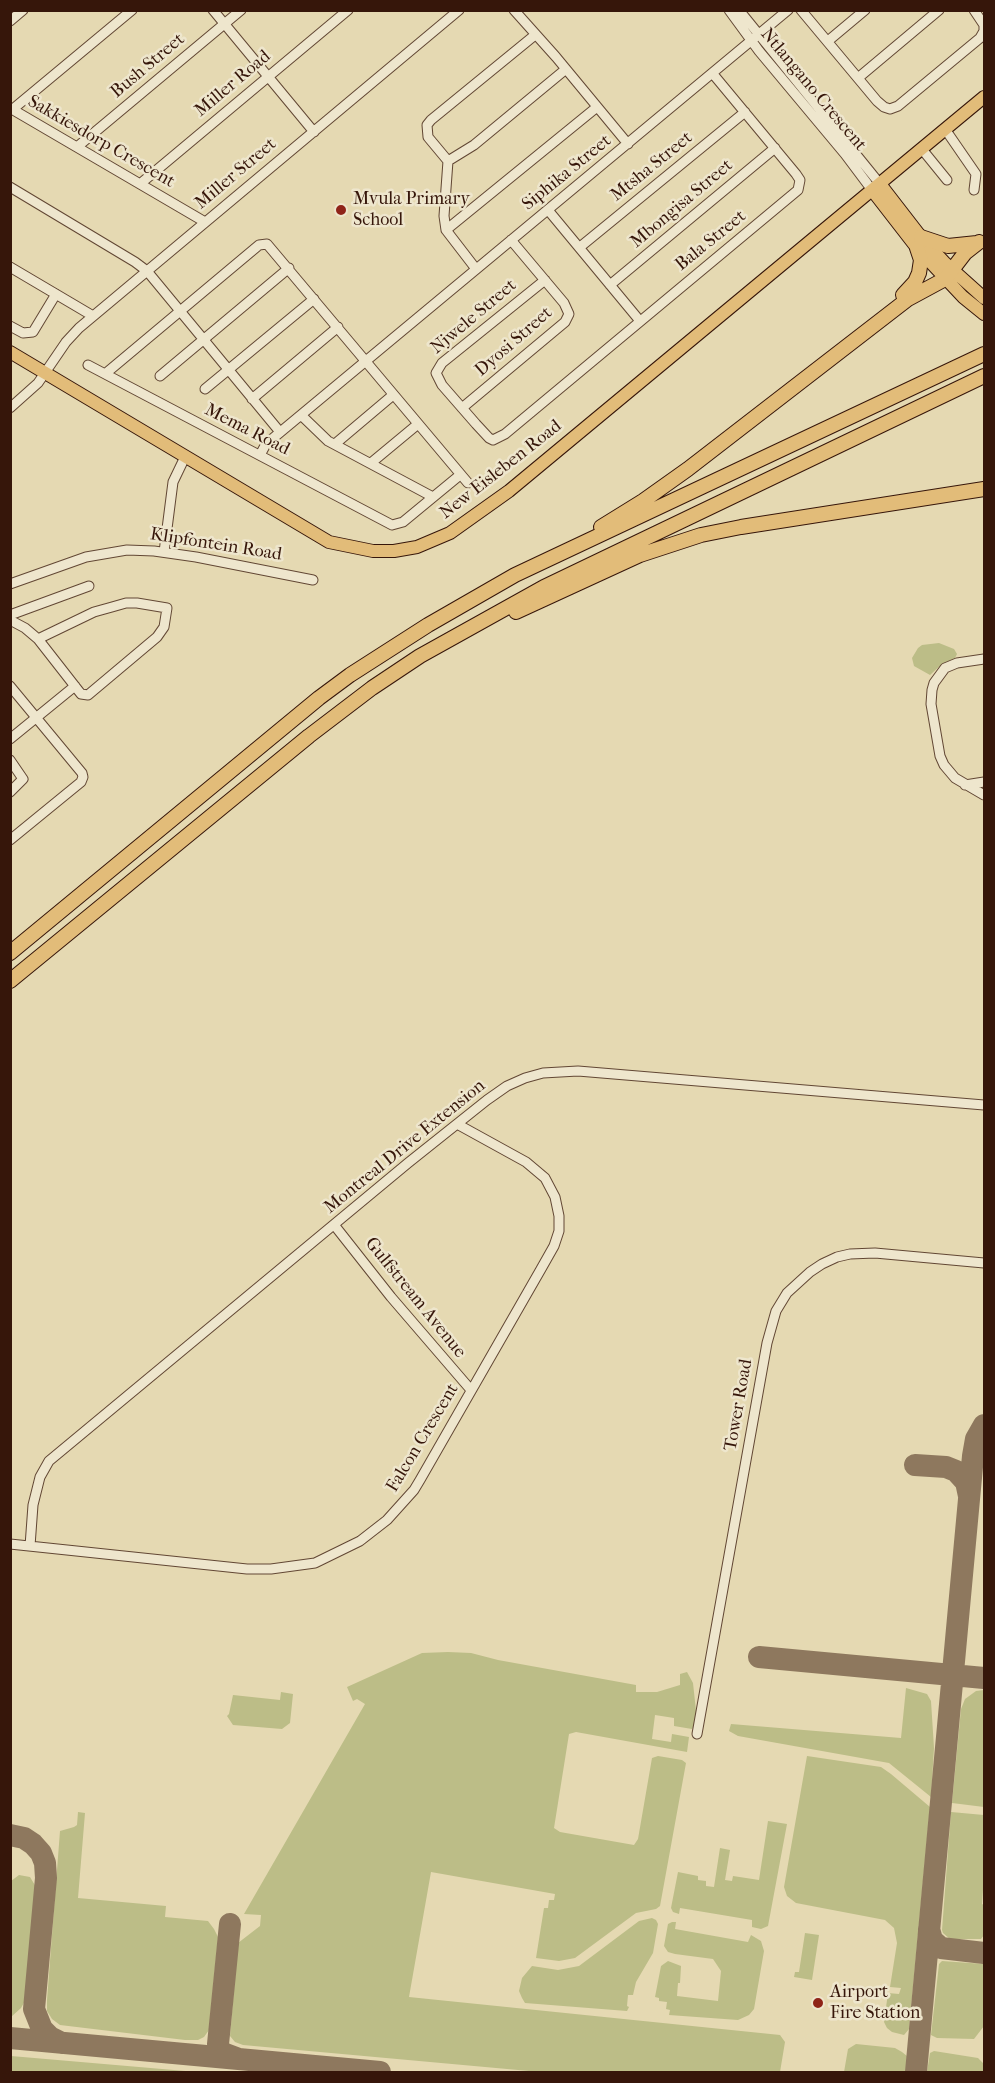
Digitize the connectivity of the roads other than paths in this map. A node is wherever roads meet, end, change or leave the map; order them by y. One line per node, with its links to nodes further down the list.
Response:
1 (23, 10): 15 (street)
2 (132, 10): 27 (street)
3 (213, 10): 16 (street)
4 (241, 10): 16 (street, Bush Street)
5 (348, 10): 23 (street, Miller Road)
6 (459, 10): 30 (street, Miller Street)
7 (514, 10): 17 (street)
8 (729, 10): 19 (street, Ntlangano Crescent)
9 (739, 10): 18 (street, Ntlangano Crescent)
10 (788, 10): 18 (street, Siphika Street)
11 (801, 10): 20 (street)
12 (865, 10): 20 (street)
13 (939, 10): 24 (street)
14 (974, 10): 24 (street)
15 (10, 21)
16 (224, 25): 23 (street); 32 (street, Bush Street)
17 (535, 34): 21 (street); 35 (street)
18 (759, 34): 19 (street, Siphika Street); 40 (street, Ntlangano Crescent)
19 (752, 41): 22 (street, Siphika Street); 40 (street, Ntlangano Crescent)
20 (828, 41): 24 (street)
21 (566, 69): 26 (street); 35 (street)
22 (712, 74): 28 (street); 31 (street, Siphika Street)
23 (267, 78): 30 (street); 38 (street, Miller Road)
24 (858, 78)
25 (984, 99): 29 (main road)
26 (597, 106): 31 (street); 44 (street)
27 (12, 109): 32 (street, Sakkiesdorp Crescent)
28 (745, 112): 33 (street); 48 (street, Mtsha Street)
29 (945, 129): 34 (main road); 36 (street)
30 (314, 132): 43 (street, Miller Street)
31 (628, 144): 42 (street, Siphika Street)
32 (77, 147): 38 (street, Sakkiesdorp Crescent)
33 (775, 148): 55 (street, Mbongisa Street); 63 (street, Bala Street)
34 (921, 148): 37 (street); 40 (main road)
35 (448, 161): 44 (street)
36 (980, 177): 41 (street)
37 (947, 180)
38 (140, 184): 43 (street, Sakkiesdorp Crescent)
39 (10, 187): 52 (street)
40 (876, 187): 47 (main road); 87 (main road, New Eisleben Road)
41 (974, 190)
42 (548, 210): 45 (street, Siphika Street); 48 (street)
43 (205, 222): 52 (street, Miller Street)
44 (447, 230): 51 (street)
45 (511, 240): 51 (street, Siphika Street); 54 (street, Dyosi Street)
46 (981, 242): 47 (highway); 53 (highway)
47 (919, 243): 53 (main road); 62 (highway)
48 (580, 247): 55 (street)
49 (10, 267): 56 (street)
50 (289, 268): 57 (street); 59 (street); 66 (street)
51 (476, 269): 69 (street, Siphika Street)
52 (147, 271): 59 (street); 61 (street, Miller Street)
53 (949, 275): 58 (main road); 60 (main road); 62 (highway)
54 (545, 280): 80 (street, Dyosi Street); 80 (street, Njwele Street)
55 (610, 285): 63 (street)
56 (56, 294): 61 (street); 64 (street)
57 (314, 298): 65 (street); 71 (street)
58 (984, 298)
59 (178, 311): 66 (street); 73 (street)
60 (984, 314)
61 (93, 316): 72 (street, Miller Street)
62 (882, 318): 94 (highway)
63 (640, 321): 84 (street, Bala Street)
64 (10, 326)
65 (338, 327): 69 (street); 78 (street)
66 (203, 340): 71 (street); 74 (street)
67 (10, 352): 72 (main road, New Eisleben Road)
68 (984, 354): 94 (highway)
69 (366, 362): 77 (street); 81 (street, Siphika Street)
70 (88, 365): 73 (street, Mema Road)
71 (228, 370): 76 (street); 78 (street)
72 (45, 373): 79 (street, Miller Street); 87 (main road, New Eisleben Road)
73 (105, 374): 86 (street, Mema Road)
74 (160, 376)
75 (984, 376): 100 (highway)
76 (205, 389)
77 (393, 395): 82 (street); 85 (street)
78 (252, 399): 83 (street)
79 (10, 408)
80 (462, 408): 84 (street, Njwele Street)
81 (302, 415): 83 (street, Siphika Street); 85 (street)
82 (418, 424): 88 (street); 89 (street)
83 (280, 432): 86 (street, Siphika Street)
84 (489, 438)
85 (335, 444): 88 (street)
86 (260, 456): 92 (street, Mema Road)
87 (185, 457): 93 (street)
88 (371, 464): 92 (street)
89 (460, 475): 90 (street); 92 (street)
90 (468, 483)
91 (984, 489): 100 (highway)
92 (433, 497)
93 (164, 552): 95 (street, Klipfontein Road); 96 (street, Klipfontein Road)
94 (537, 565): 113 (highway)
95 (313, 580)
96 (10, 584)
97 (89, 586): 98 (street)
98 (10, 615)
99 (10, 620): 101 (street)
100 (454, 636): 114 (highway)
101 (38, 639): 104 (street); 104 (street)
102 (984, 659): 109 (street)
103 (10, 686): 105 (street)
104 (75, 686): 105 (street)
105 (36, 718): 106 (street); 112 (street)
106 (10, 739)
107 (10, 760): 110 (street)
108 (984, 782): 109 (street)
109 (965, 785): 111 (street)
110 (10, 792)
111 (984, 795)
112 (10, 840)
113 (10, 953)
114 (10, 981)
115 (984, 1105): 116 (street, Montreal Drive Extension)
116 (458, 1124): 117 (street, Montreal Drive Extension); 119 (street, Falcon Crescent)
117 (335, 1226): 119 (street, Gulfstream Avenue); 121 (street, Montreal Drive Extension)
118 (984, 1263): 122 (street, Tower Road)
119 (471, 1390): 121 (street, Falcon Crescent)
120 (10, 1544): 121 (street, Falcon Crescent)
121 (30, 1546)
122 (698, 1734)

